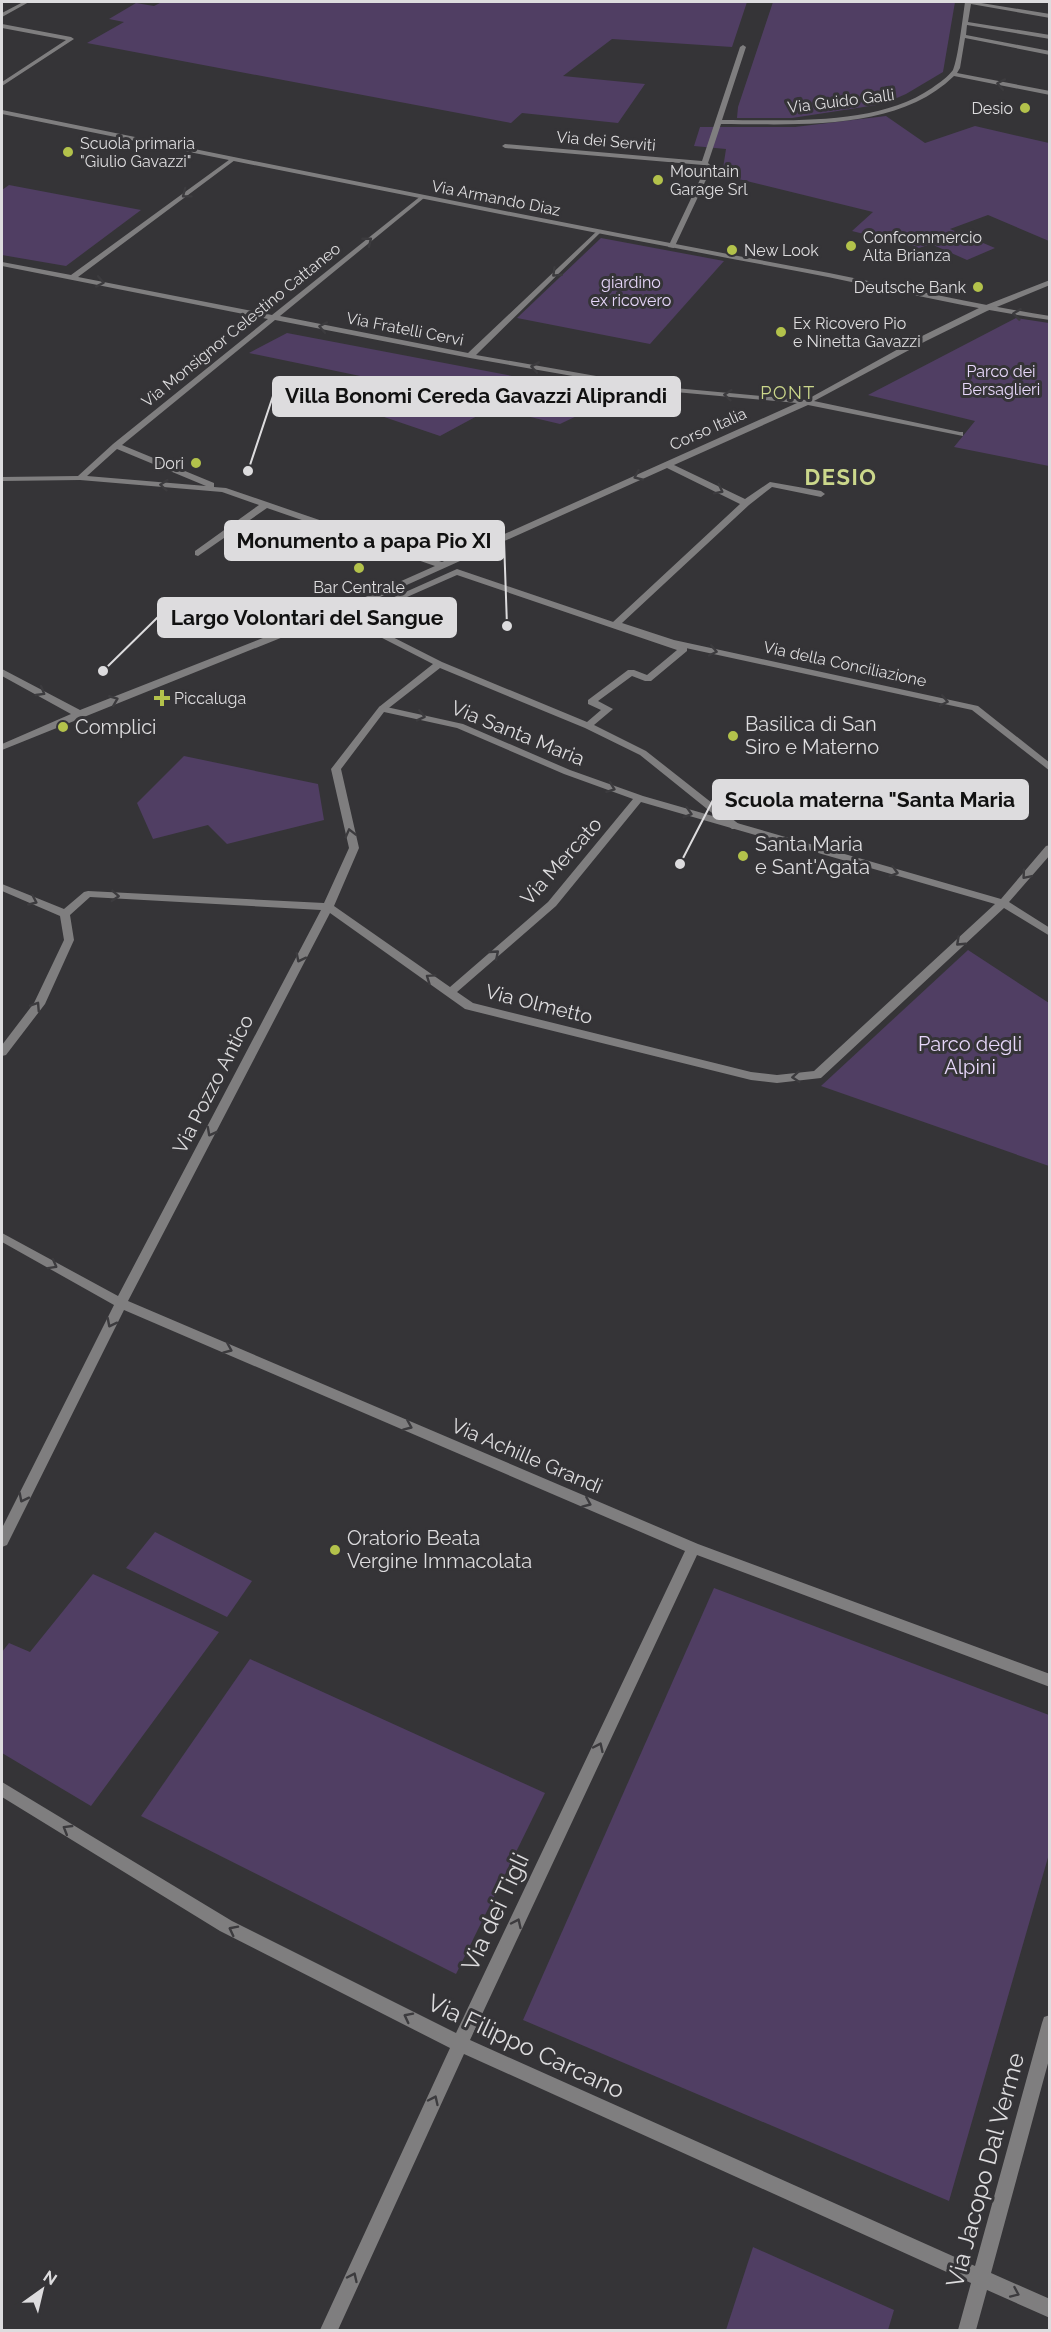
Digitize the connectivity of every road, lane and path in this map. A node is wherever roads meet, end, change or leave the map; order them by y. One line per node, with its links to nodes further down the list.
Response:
1 (26, 2): 3 (street)
2 (968, 2): 4 (street); 5 (street)
3 (2, 15)
4 (1050, 16)
5 (965, 23): 7 (street); 8 (street)
6 (2, 26): 12 (street)
7 (964, 36): 10 (street); 11 (street)
8 (1050, 37)
9 (743, 46): 15 (street)
10 (1050, 53)
11 (953, 74): 13 (street, one-way to 11); 15 (street, Via Guido Galli)
12 (2, 84)
13 (1050, 93)
14 (2, 112): 17 (street, Via Armando Diaz)
15 (720, 122): 18 (street)
16 (505, 146): 18 (street, Via dei Serviti)
17 (233, 159): 19 (street, Via Armando Diaz); 23 (street, one-way to 23)
18 (705, 163): 21 (street)
19 (423, 197): 20 (street, Via Armando Diaz); 26 (street, Via Monsignor Celestino Cattaneo, one-way to 19)
20 (598, 232): 21 (street, Via Armando Diaz); 28 (street, one-way to 28)
21 (672, 247): 25 (street, Via Armando Diaz)
22 (2, 264): 23 (street, Via Fratelli Cervi)
23 (73, 277): 26 (street, Via Fratelli Cervi, one-way to 26)
24 (1050, 282): 25 (street, Corso Italia)
25 (984, 309): 27 (street, Via Armando Diaz, one-way to 25); 29 (street, Corso Italia)
26 (273, 317): 28 (street, Via Fratelli Cervi, one-way to 26); 31 (street, Via Monsignor Celestino Cattaneo)
27 (1050, 318)
28 (470, 356): 29 (street, Via Fratelli Cervi, one-way to 28)
29 (807, 402): 30 (street, Via Fratelli Cervi); 32 (street, Corso Italia)
30 (960, 434)
31 (116, 446): 33 (street, Via Monsignor Celestino Cattaneo); 35 (street)
32 (666, 464): 37 (street, one-way to 37); 40 (street, Corso Italia, one-way to 40)
33 (80, 478): 34 (street); 35 (street, one-way to 33)
34 (2, 479)
35 (223, 490): 38 (street)
36 (821, 494): 37 (street)
37 (746, 503): 42 (street)
38 (265, 505): 39 (street); 40 (street)
39 (198, 553)
40 (441, 565): 41 (street); 46 (street, Corso Italia, one-way to 40)
41 (458, 572): 42 (street); 43 (street)
42 (615, 625): 47 (street); 49 (street, Via della Conciliazione, one-way to 49)
43 (439, 664): 45 (street, Via Pozzo Antico); 47 (street)
44 (2, 672): 46 (street, one-way to 46)
45 (382, 709): 50 (street, Via Santa Maria, one-way to 50); 55 (street, Via Pozzo Antico, one-way to 45)
46 (79, 714): 48 (street, Corso Italia)
47 (588, 726): 51 (street)
48 (2, 747)
49 (1050, 768)
50 (639, 798): 51 (street, Via Santa Maria, one-way to 51); 58 (street, Via Mercato, one-way to 50)
51 (736, 827): 54 (street, Via Santa Maria, one-way to 54)
52 (1050, 848): 54 (street, Via Olmetto, one-way to 54)
53 (2, 887): 56 (street, one-way to 56)
54 (1003, 903): 57 (street, Via Santa Maria); 58 (street, Via Olmetto, one-way to 58)
55 (328, 907): 56 (street, one-way to 55); 58 (street, Via Olmetto, one-way to 55); 61 (street, Via Pozzo Antico, one-way to 61)
56 (64, 914): 59 (street, one-way to 56)
57 (1050, 933)
58 (451, 992)
59 (2, 1052)
60 (2, 1236): 61 (street, Via Achille Grandi, one-way to 61)
61 (121, 1303): 62 (street, Via Pozzo Antico, one-way to 62); 63 (street, Via Achille Grandi, one-way to 63)
62 (2, 1541)
63 (693, 1548): 64 (street, Via Achille Grandi); 67 (street, Via dei Tigli, one-way to 63)
64 (1050, 1681)
65 (2, 1789): 67 (street, Via Filippo Carcano, one-way to 65)
66 (1050, 2023): 68 (street, Via Jacopo Dal Verme)
67 (460, 2044): 68 (street, Via Filippo Carcano); 70 (street, Via dei Tigli, one-way to 67)
68 (981, 2278): 69 (street, Via Filippo Carcano, one-way to 69); 71 (street, Via Jacopo Dal Verme)
69 (1050, 2308)
70 (329, 2331)
71 (967, 2331)

